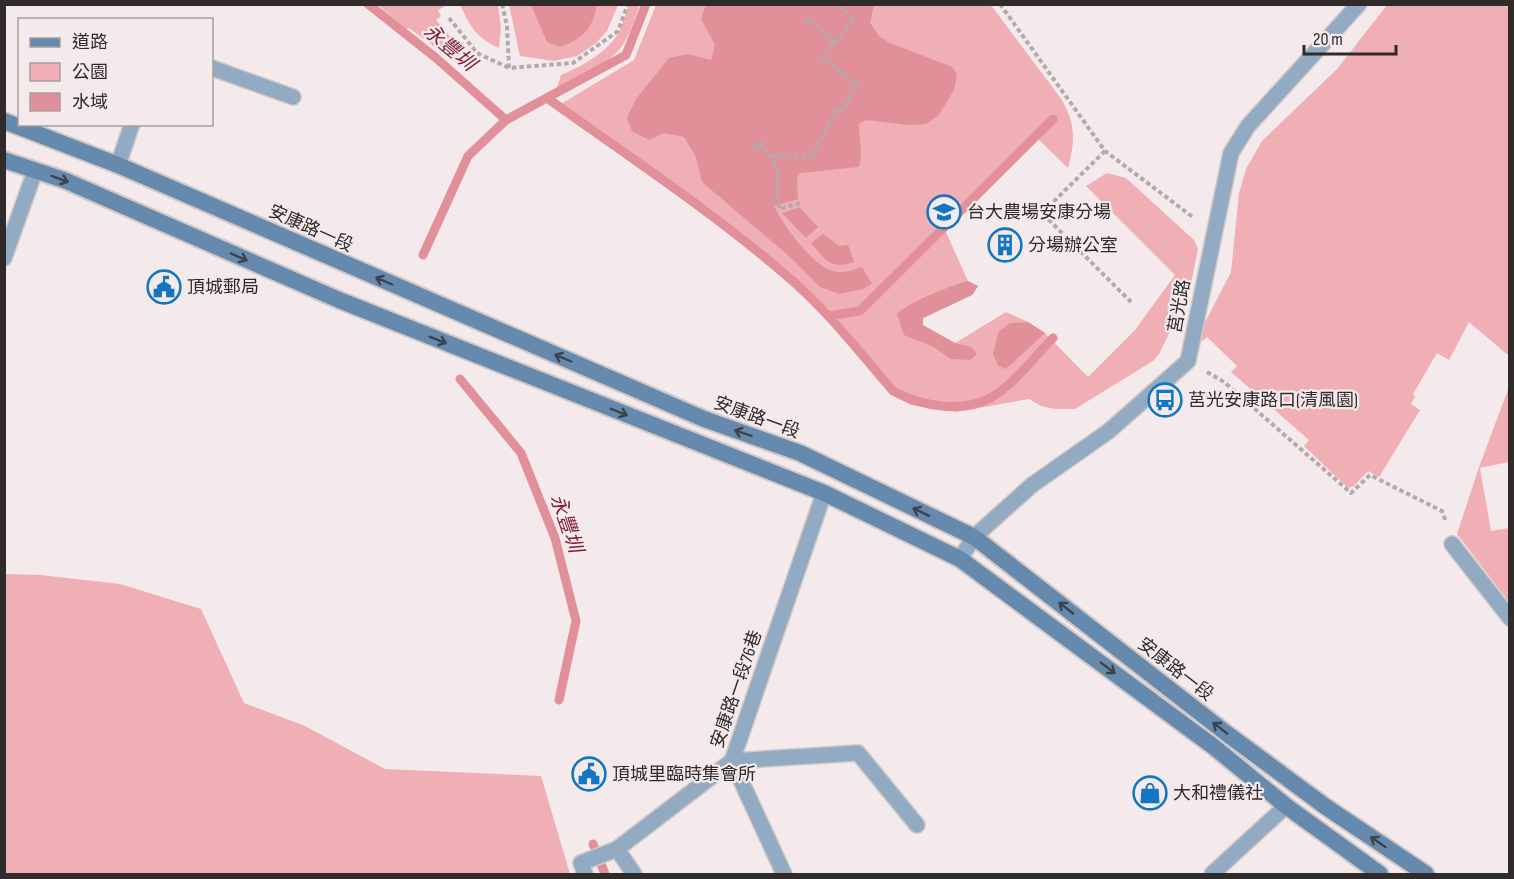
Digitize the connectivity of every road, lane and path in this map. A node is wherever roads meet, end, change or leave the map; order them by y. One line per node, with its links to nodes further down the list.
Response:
1 (502, 4): 10 (path)
2 (628, 4): 10 (path)
3 (845, 4): 8 (path)
4 (999, 4): 17 (path)
5 (1359, 4): 23 (lane, 莒光路)
6 (449, 18): 10 (path)
7 (804, 24): 8 (path)
8 (835, 43): 18 (path)
9 (213, 68): 11 (lane)
10 (510, 68)
11 (293, 97)
12 (4, 121): 20 (main road, 安康路一段)
13 (131, 126): 20 (lane)
14 (765, 139): 16 (path)
15 (751, 144): 16 (path)
16 (760, 144): 18 (path)
17 (1105, 151): 23 (path); 25 (path)
18 (772, 156): 22 (path)
19 (4, 160): 21 (main road)
20 (118, 165): 28 (main road, 安康路一段, one-way to 20)
21 (36, 171): 24 (lane); 27 (main road, one-way to 27)
22 (801, 203)
23 (1214, 232): 28 (lane, 莒光路)
24 (4, 258)
25 (1131, 302)
26 (1224, 382): 29 (path)
27 (824, 493): 30 (main road); 32 (lane, 安康路一段76巷)
28 (974, 537): 30 (lane, 莒光路); 41 (main road, 安康路一段, one-way to 28)
29 (1452, 544): 31 (lane)
30 (960, 559): 33 (main road, one-way to 33)
31 (1509, 618)
32 (732, 761): 34 (lane); 35 (lane, 安康路一段76巷); 38 (lane)
33 (1286, 806): 39 (lane); 40 (main road)
34 (917, 825)
35 (612, 851): 36 (lane, 安康路一段76巷); 37 (lane)
36 (586, 867)
37 (634, 874)
38 (784, 874)
39 (1212, 874)
40 (1380, 874)
41 (1426, 874)

